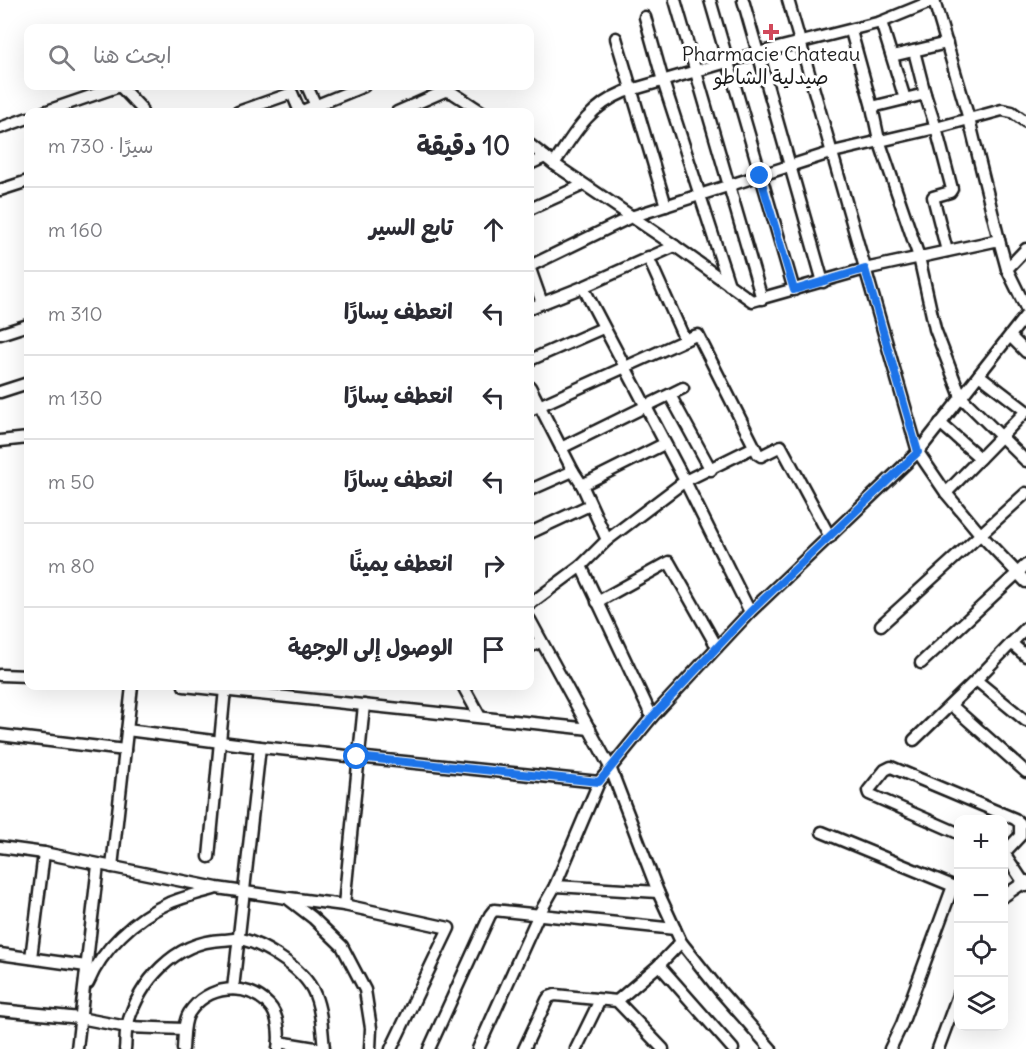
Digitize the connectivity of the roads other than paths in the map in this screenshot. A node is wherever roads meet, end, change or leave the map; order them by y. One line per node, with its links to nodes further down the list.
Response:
1 (675, 0): 16 (street)
2 (710, 0): 15 (street)
3 (743, 0): 13 (street)
4 (788, 0): 10 (street)
5 (934, 0): 7 (street); 11 (street)
6 (645, 17): 17 (street)
7 (881, 22): 8 (street); 14 (street)
8 (851, 31): 10 (street); 26 (street)
9 (616, 38): 22 (street)
10 (802, 42): 13 (street); 41 (street)
11 (947, 43): 12 (street); 35 (street)
12 (914, 51): 14 (street); 23 (street)
13 (758, 52): 15 (street); 44 (street)
14 (892, 56): 24 (street)
15 (727, 61): 16 (street); 45 (street)
16 (696, 71): 17 (street); 48 (street)
17 (663, 81): 22 (street); 50 (street)
18 (108, 90): 27 (street)
19 (124, 90): 28 (street)
20 (309, 90): 25 (street)
21 (354, 90): 25 (street)
22 (631, 90): 42 (street); 51 (street)
23 (925, 94): 24 (street); 38 (street)
24 (905, 99): 26 (street)
25 (316, 106): 31 (street)
26 (872, 107): 39 (street)
27 (56, 108)
28 (140, 108)
29 (256, 108): 30 (street)
30 (298, 108)
31 (311, 108)
32 (417, 108): 33 (street)
33 (476, 108)
34 (24, 119): 37 (street)
35 (969, 119): 36 (street); 38 (street); 54 (street)
36 (1026, 122)
37 (0, 128)
38 (936, 128): 39 (street); 57 (street)
39 (879, 140): 41 (street); 59 (street)
40 (534, 148): 42 (street)
41 (833, 152): 44 (street); 61 (street)
42 (550, 161): 43 (street); 47 (street)
43 (534, 163)
44 (790, 165): 45 (street); 64 (street)
45 (760, 176): 48 (street); 67 (street)
46 (24, 182): 49 (street)
47 (583, 185): 52 (street); 53 (street)
48 (729, 186): 50 (street); 68 (street)
49 (0, 190)
50 (700, 196): 51 (street); 65 (street)
51 (666, 206): 53 (street)
52 (534, 207)
53 (632, 217): 55 (street); 60 (street)
54 (999, 240): 57 (street); 62 (street)
55 (675, 246): 58 (street); 65 (street)
56 (1026, 249): 62 (street)
57 (947, 251): 59 (street)
58 (648, 257): 66 (street); 77 (street)
59 (919, 257): 61 (street); 86 (street)
60 (534, 265)
61 (865, 269): 64 (street); 97 (street)
62 (1007, 269): 71 (street)
63 (534, 279): 69 (street)
64 (823, 282): 67 (street)
65 (729, 285): 68 (street)
66 (583, 287): 69 (street); 74 (street)
67 (794, 290): 68 (street)
68 (762, 299)
69 (542, 303): 70 (street)
70 (534, 306)
71 (1026, 308)
72 (1026, 315): 76 (street)
73 (24, 326): 75 (street)
74 (603, 328): 79 (street); 80 (street)
75 (0, 334)
76 (1010, 336): 78 (street); 81 (street)
77 (685, 340): 80 (street); 95 (street)
78 (1026, 352)
79 (534, 358)
80 (623, 368): 87 (street); 88 (street)
81 (979, 375): 86 (street); 89 (street)
82 (24, 384): 84 (street)
83 (683, 388): 85 (street)
84 (0, 392)
85 (670, 395): 87 (street); 100 (street)
86 (961, 398): 90 (street); 91 (street)
87 (646, 407): 94 (street); 96 (street)
88 (534, 408): 96 (street)
89 (1026, 411): 91 (street)
90 (940, 423): 97 (street); 98 (street)
91 (1000, 437): 98 (street); 99 (street)
92 (24, 438): 93 (street)
93 (0, 441)
94 (664, 444): 102 (street); 103 (street)
95 (754, 447): 100 (street); 110 (street)
96 (561, 448): 101 (street)
97 (918, 452): 105 (street); 110 (street)
98 (980, 458): 105 (street)
99 (1026, 461)
100 (711, 470): 102 (street)
101 (573, 471): 103 (street); 104 (street)
102 (685, 482): 111 (street); 117 (street)
103 (582, 485): 107 (street)
104 (534, 488)
105 (946, 493): 109 (street)
106 (1023, 501): 109 (street)
107 (590, 505): 108 (street); 111 (street)
108 (534, 531)
109 (981, 535): 113 (street); 118 (street)
110 (830, 537): 117 (street)
111 (608, 540): 112 (street)
112 (580, 566): 115 (street); 116 (street)
113 (1022, 569): 114 (street); 126 (street)
114 (1026, 582)
115 (534, 601)
116 (597, 602): 124 (street); 137 (street)
117 (750, 612): 124 (street)
118 (881, 625)
119 (534, 628): 121 (street)
120 (1026, 628): 122 (street)
121 (541, 641): 123 (street); 139 (street)
122 (1011, 643): 125 (street); 129 (street)
123 (534, 645)
124 (717, 647): 137 (street)
125 (1026, 656)
126 (921, 663)
127 (0, 675): 128 (street)
128 (24, 676)
129 (976, 680): 135 (street); 138 (street)
130 (132, 690): 140 (street)
131 (225, 690): 143 (street)
132 (234, 690): 134 (street)
133 (465, 690): 136 (street)
134 (364, 705): 136 (street); 146 (street)
135 (951, 705): 142 (street); 148 (street)
136 (479, 715): 139 (street)
137 (652, 717): 147 (street)
138 (1026, 721)
139 (590, 729): 147 (street)
140 (127, 730): 143 (street); 145 (street)
141 (0, 735): 145 (street)
142 (914, 741)
143 (220, 742): 144 (street); 157 (street)
144 (260, 747): 146 (street); 165 (street)
145 (125, 750): 160 (street)
146 (357, 757): 149 (street); 170 (street)
147 (610, 767): 149 (street); 166 (street)
148 (1026, 772)
149 (599, 782): 162 (street)
150 (1004, 815): 152 (street)
151 (1008, 817): 155 (street)
152 (954, 831)
153 (822, 832): 163 (street)
154 (0, 847): 156 (street)
155 (1008, 849)
156 (44, 853): 159 (street); 176 (street)
157 (209, 857)
158 (1008, 859): 161 (street)
159 (98, 865): 160 (street); 178 (street)
160 (112, 867): 164 (street)
161 (1025, 883): 168 (street)
162 (555, 886): 166 (street); 171 (street)
163 (954, 886)
164 (217, 888): 165 (street); 180 (street)
165 (245, 892): 169 (street); 173 (street)
166 (658, 892): 172 (street)
167 (954, 892): 202 (street)
168 (1008, 894)
169 (287, 898): 170 (street); 193 (street)
170 (344, 906): 194 (street)
171 (538, 916): 172 (street); 195 (street); 196 (street)
172 (675, 929): 174 (street)
173 (240, 939): 179 (street); 186 (street); 192 (street)
174 (681, 942): 177 (street); 201 (street)
175 (0, 954): 176 (street)
176 (31, 958): 178 (street)
177 (659, 965): 182 (street); 200 (street)
178 (86, 966): 180 (street)
179 (233, 989): 187 (street); 188 (street)
180 (83, 993): 185 (street)
181 (600, 999): 182 (street); 197 (street); 198 (street)
182 (617, 1001): 199 (street)
183 (954, 1006): 203 (street)
184 (0, 1010): 185 (street)
185 (80, 1018): 186 (street); 189 (street)
186 (127, 1027): 187 (street); 190 (street)
187 (184, 1029): 191 (street)
188 (279, 1045): 192 (street)
189 (77, 1049)
190 (125, 1049)
191 (183, 1049)
192 (323, 1049)
193 (370, 1049)
194 (391, 1049)
195 (429, 1049)
196 (478, 1049)
197 (524, 1049)
198 (576, 1049)
199 (663, 1049)
200 (733, 1049)
201 (771, 1049)
202 (890, 1049)
203 (938, 1049)

